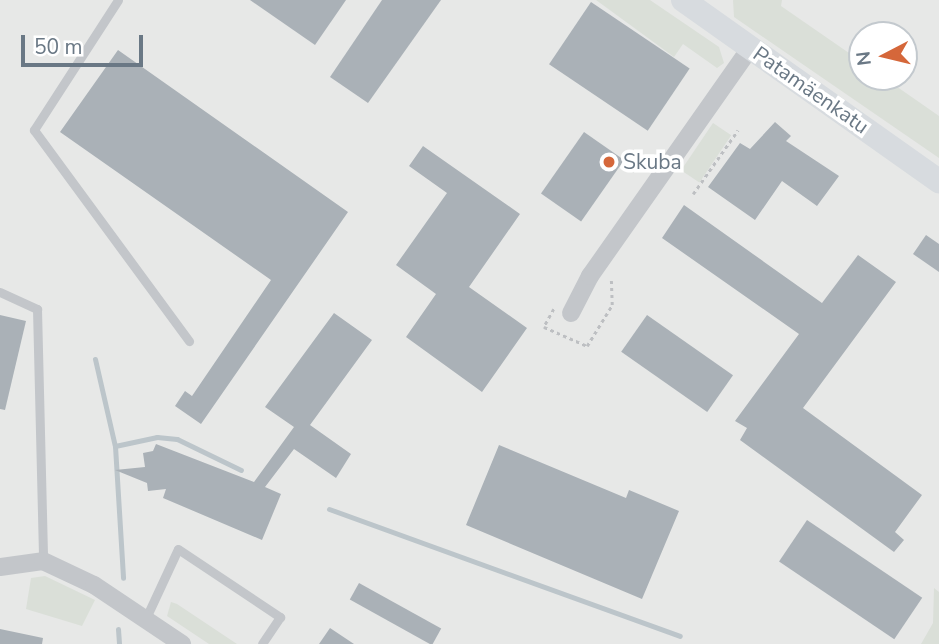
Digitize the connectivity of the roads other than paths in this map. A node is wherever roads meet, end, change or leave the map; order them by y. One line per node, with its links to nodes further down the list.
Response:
1 (118, 0): 7 (lane)
2 (683, 0): 3 (main road, Patamäenkatu)
3 (750, 48): 4 (main road, Patamäenkatu); 6 (street)
4 (939, 181)
5 (0, 292): 8 (lane)
6 (571, 313)
7 (189, 341)
8 (43, 561): 9 (street); 10 (street)
9 (0, 567)
10 (145, 620): 11 (street); 12 (lane)
11 (182, 644)
12 (262, 644)

